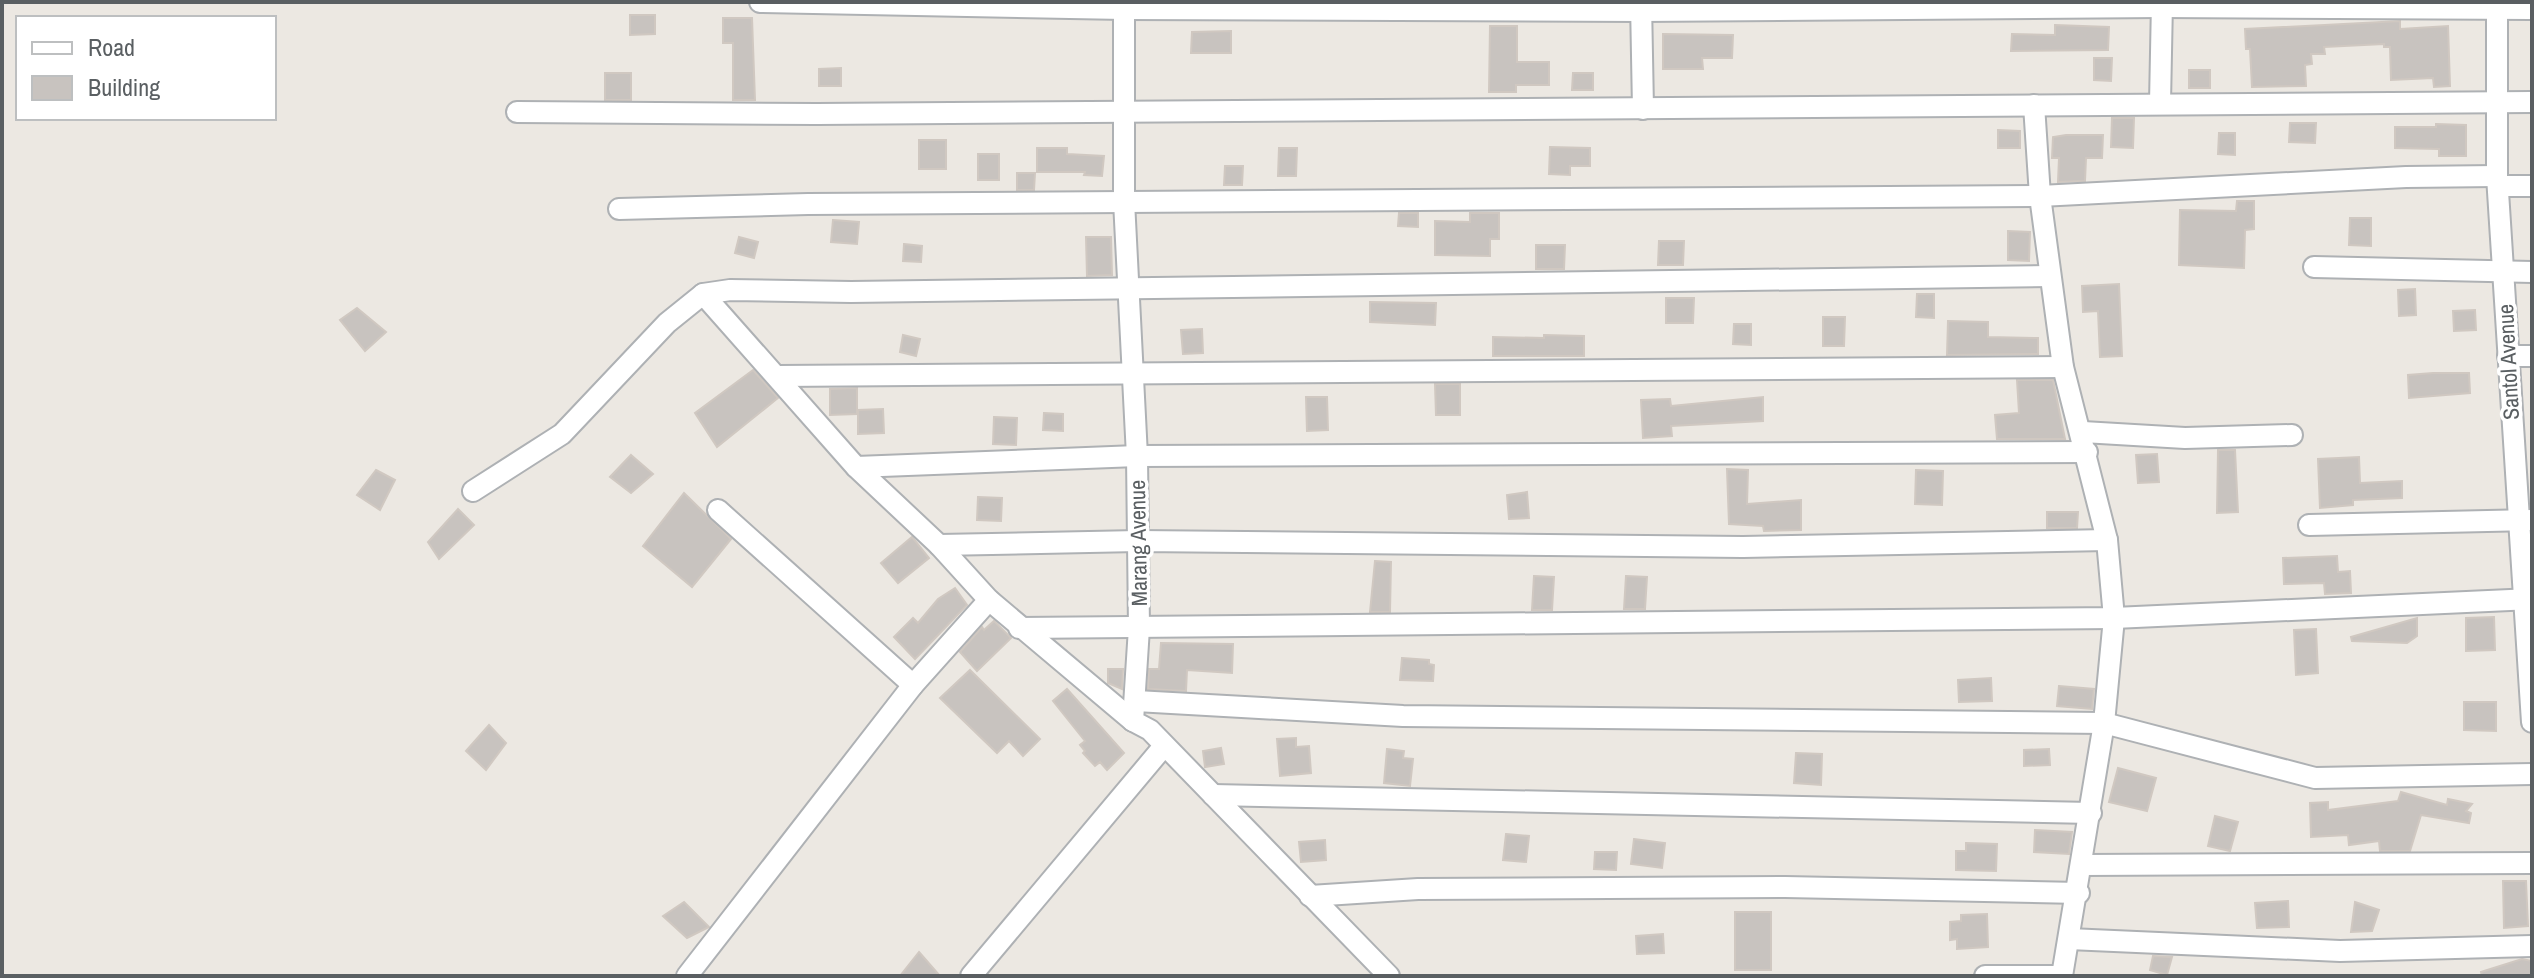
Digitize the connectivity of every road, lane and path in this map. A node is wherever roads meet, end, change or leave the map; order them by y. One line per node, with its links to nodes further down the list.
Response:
1 (760, 2): 3 (street)
2 (2162, 4): 4 (street); 5 (street); 8 (street)
3 (1124, 6): 5 (street); 13 (street, Marang Avenue)
4 (2497, 6): 6 (street); 9 (street, Santol Avenue)
5 (1641, 7): 11 (street)
6 (2532, 9)
7 (2532, 102): 9 (street)
8 (2160, 103): 9 (street); 10 (street)
9 (2495, 103): 14 (street, Santol Avenue)
10 (2034, 105): 11 (street); 16 (street)
11 (1643, 109): 13 (street)
12 (517, 112): 13 (street)
13 (1124, 113): 17 (street, Marang Avenue)
14 (2497, 181): 15 (street); 16 (street); 20 (street, Santol Avenue)
15 (2532, 186)
16 (2040, 196): 17 (street); 22 (street)
17 (1124, 201): 18 (street); 23 (street, Marang Avenue)
18 (619, 209)
19 (2314, 267): 20 (street)
20 (2503, 272): 21 (street); 25 (street, Santol Avenue)
21 (2532, 272)
22 (2050, 276): 23 (street); 27 (street)
23 (1128, 287): 24 (street); 28 (street, Marang Avenue)
24 (703, 294): 29 (street); 35 (street)
25 (2508, 356): 26 (street); 31 (street, Santol Avenue)
26 (2532, 356)
27 (2063, 367): 28 (street); 32 (street)
28 (1133, 372): 29 (street); 33 (street, Marang Avenue)
29 (778, 376): 34 (street)
30 (2292, 435): 32 (street)
31 (2522, 440): 37 (street, Santol Avenue)
32 (2085, 442): 33 (street); 39 (street)
33 (1137, 456): 34 (street); 40 (street, Marang Avenue)
34 (856, 467): 41 (street)
35 (473, 491)
36 (718, 510): 47 (street)
37 (2526, 520): 38 (street); 42 (street, Santol Avenue)
38 (2309, 525)
39 (2107, 540): 40 (street); 44 (street)
40 (1138, 541): 41 (street); 46 (street, Marang Avenue)
41 (939, 545): 43 (street)
42 (2527, 598): 44 (street); 48 (street, Santol Avenue)
43 (989, 600): 45 (street); 47 (street)
44 (2114, 618): 46 (street); 51 (street)
45 (1019, 628): 46 (street); 49 (street)
46 (1139, 628): 49 (street, Marang Avenue)
47 (913, 685): 63 (street)
48 (2531, 693): 50 (street, Santol Avenue)
49 (1134, 711): 51 (street); 52 (street)
50 (2532, 722)
51 (2104, 723): 53 (street); 55 (street)
52 (1164, 746): 54 (street); 62 (street)
53 (2532, 774)
54 (1213, 795): 55 (street); 59 (street)
55 (2091, 813): 57 (street)
56 (2532, 863): 57 (street)
57 (2083, 865): 58 (street)
58 (2079, 893): 59 (street); 60 (street)
59 (1310, 896): 64 (street)
60 (2069, 939): 61 (street); 66 (street)
61 (2532, 946)
62 (982, 971)
63 (687, 976)
64 (1389, 976)
65 (1985, 976): 66 (street)
66 (2062, 976)

